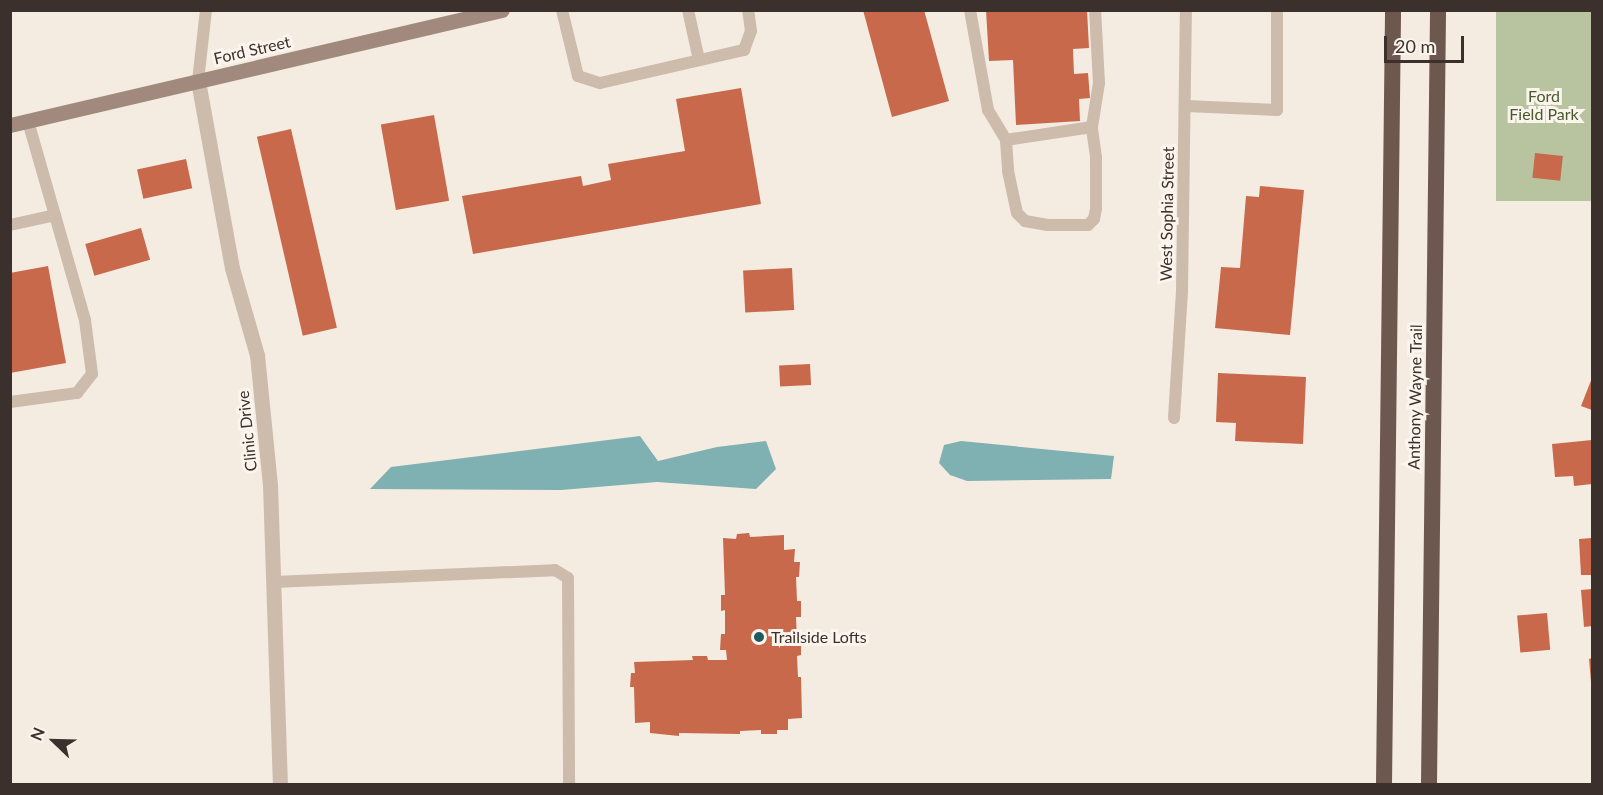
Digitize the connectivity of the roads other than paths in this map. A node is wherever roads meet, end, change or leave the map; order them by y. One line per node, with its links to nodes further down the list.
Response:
1 (206, 10): 13 (lane)
2 (502, 10): 13 (main road, Ford Street)
3 (562, 10): 12 (lane)
4 (688, 10): 12 (lane)
5 (748, 10): 12 (lane)
6 (970, 10): 18 (lane)
7 (1095, 10): 17 (lane)
8 (1186, 10): 14 (lane, West Sophia Street)
9 (1277, 10): 14 (lane)
10 (1393, 10): 26 (highway, Anthony Wayne Trail)
11 (1438, 10): 27 (highway, Anthony Wayne Trail)
12 (699, 60)
13 (198, 81): 15 (main road, Ford Street); 23 (street, Clinic Drive)
14 (1186, 106): 22 (lane, West Sophia Street)
15 (28, 121): 16 (main road, Ford Street); 19 (lane)
16 (10, 125)
17 (1092, 128): 18 (lane); 18 (lane)
18 (1006, 140)
19 (55, 215): 20 (lane); 21 (lane)
20 (10, 225)
21 (10, 402)
22 (1174, 418)
23 (274, 582): 24 (street, Clinic Drive); 25 (lane)
24 (280, 784)
25 (569, 784)
26 (1384, 784)
27 (1429, 784)

